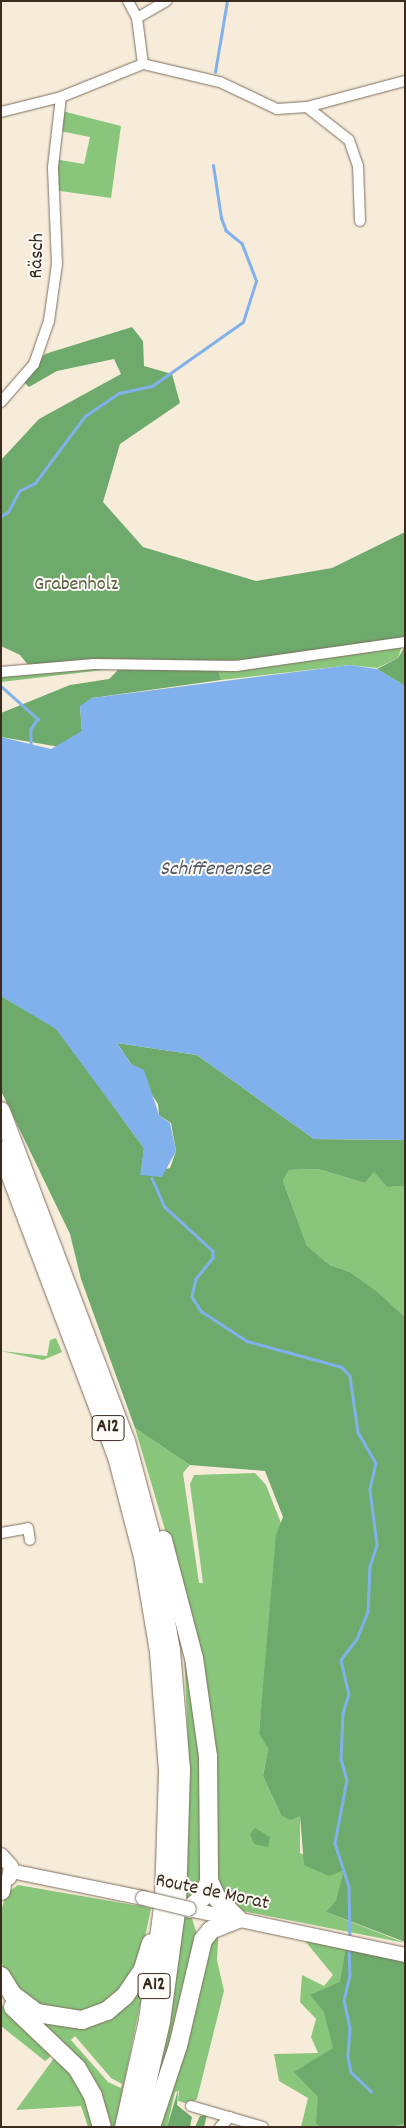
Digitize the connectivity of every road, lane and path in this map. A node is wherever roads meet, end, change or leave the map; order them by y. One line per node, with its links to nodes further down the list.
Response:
1 (128, 1): 3 (street)
2 (166, 1): 3 (street)
3 (137, 18): 4 (street)
4 (143, 64): 6 (street); 7 (street)
5 (405, 81): 7 (street)
6 (61, 97): 8 (street); 10 (street, Räsch)
7 (307, 107): 9 (street)
8 (1, 112)
9 (360, 222)
10 (1, 402)
11 (405, 642): 12 (street)
12 (1, 672)
13 (1, 1111): 15 (highway, A12)
14 (1, 1150): 18 (highway, A12)
15 (116, 1409): 21 (highway); 32 (highway, A12)
16 (1, 1533): 17 (street)
17 (30, 1540)
18 (168, 1844): 26 (highway); 31 (highway, A12)
19 (1, 1855): 20 (main road)
20 (5, 1881): 22 (highway); 23 (main road, Route de Morat, bridge)
21 (209, 1881): 23 (highway); 24 (highway)
22 (1, 1890)
23 (189, 1909): 24 (main road, Route de Morat)
24 (238, 1920): 25 (main road, Route de Morat); 33 (highway)
25 (405, 1955)
26 (1, 1976)
27 (1, 1994): 30 (highway)
28 (191, 2106): 29 (street)
29 (230, 2117): 34 (street); 35 (street)
30 (102, 2127)
31 (124, 2127)
32 (137, 2127)
33 (151, 2127)
34 (220, 2127)
35 (263, 2127)

